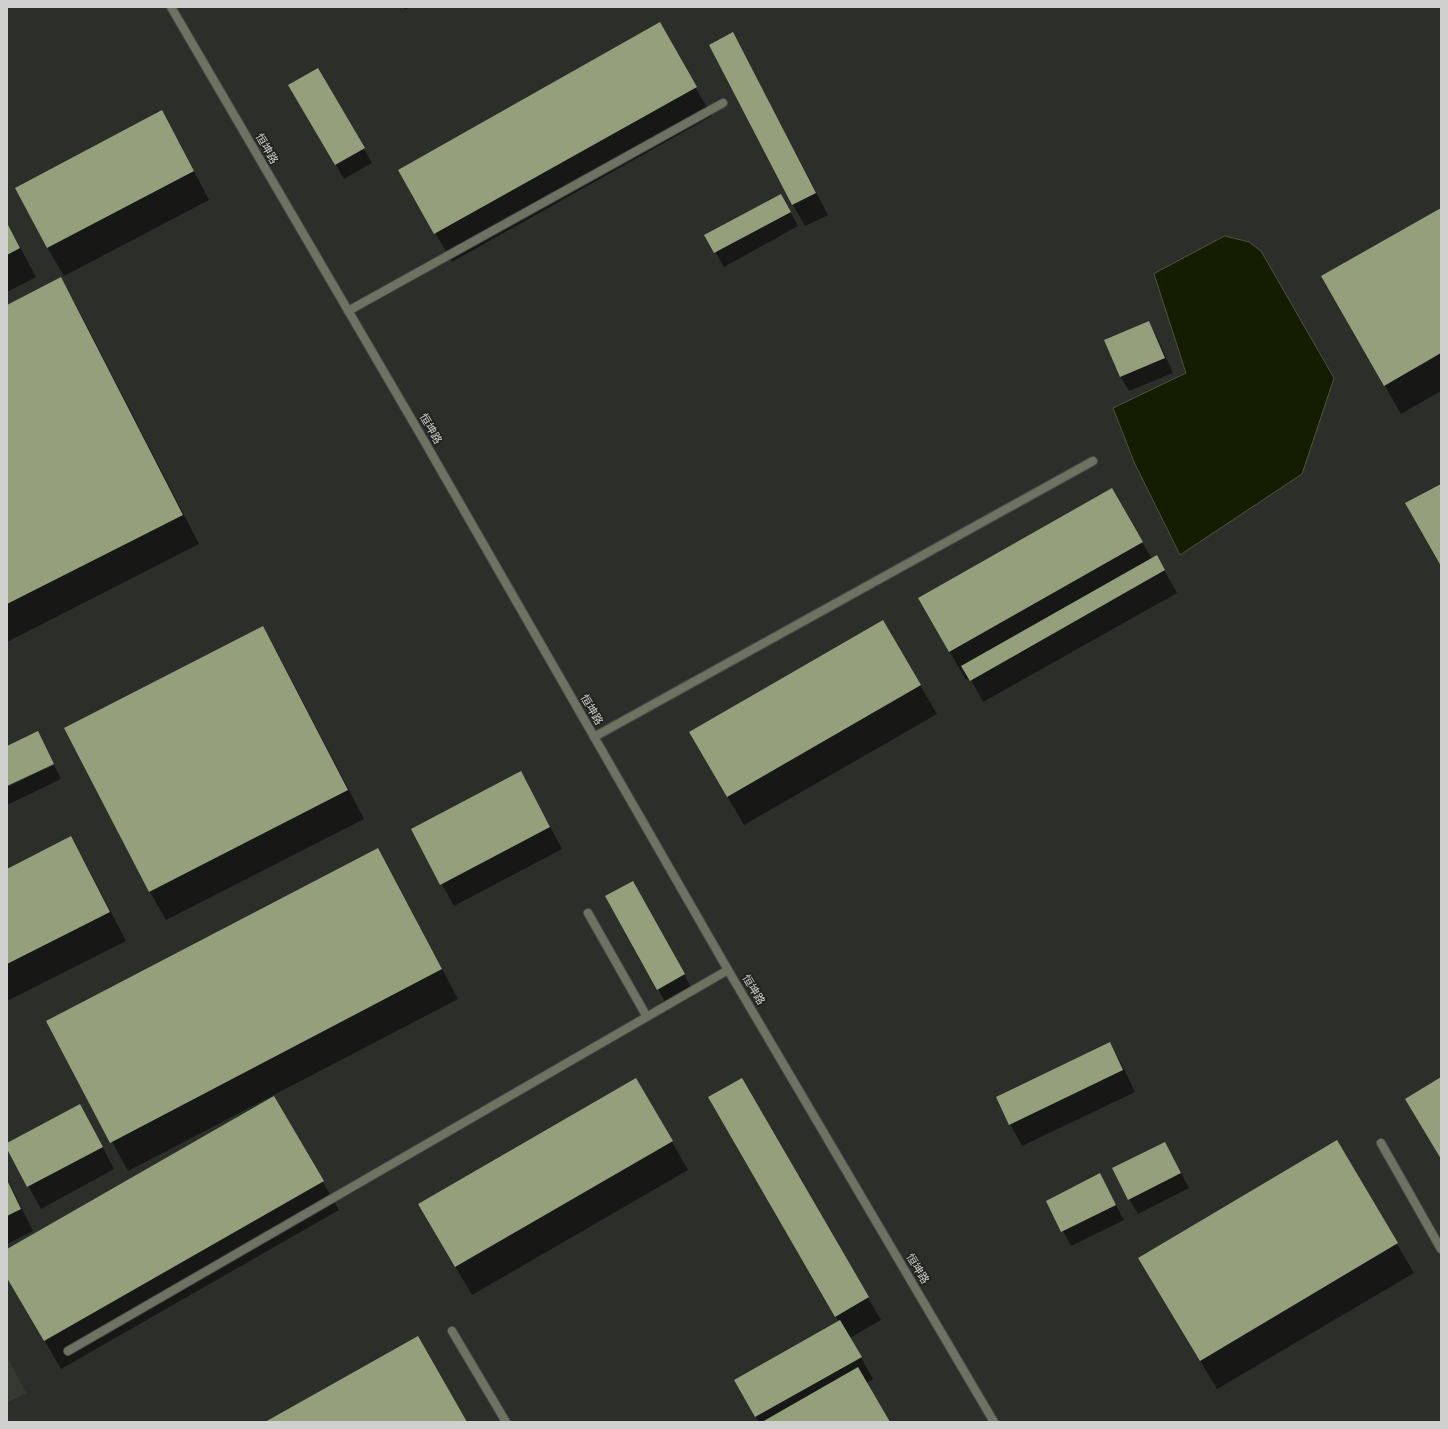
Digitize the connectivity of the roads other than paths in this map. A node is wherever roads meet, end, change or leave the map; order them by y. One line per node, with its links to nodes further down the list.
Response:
1 (171, 7): 3 (street, 恒坤路)
2 (723, 103): 3 (street)
3 (348, 310): 5 (street, 恒坤路)
4 (1093, 461): 5 (street)
5 (594, 737): 7 (street, 恒坤路)
6 (588, 913): 8 (street)
7 (728, 970): 8 (street); 14 (street, 恒坤路)
8 (647, 1017): 12 (street)
9 (1381, 1143): 10 (street)
10 (1441, 1249)
11 (452, 1331): 13 (street)
12 (68, 1351)
13 (506, 1422)
14 (994, 1422)

